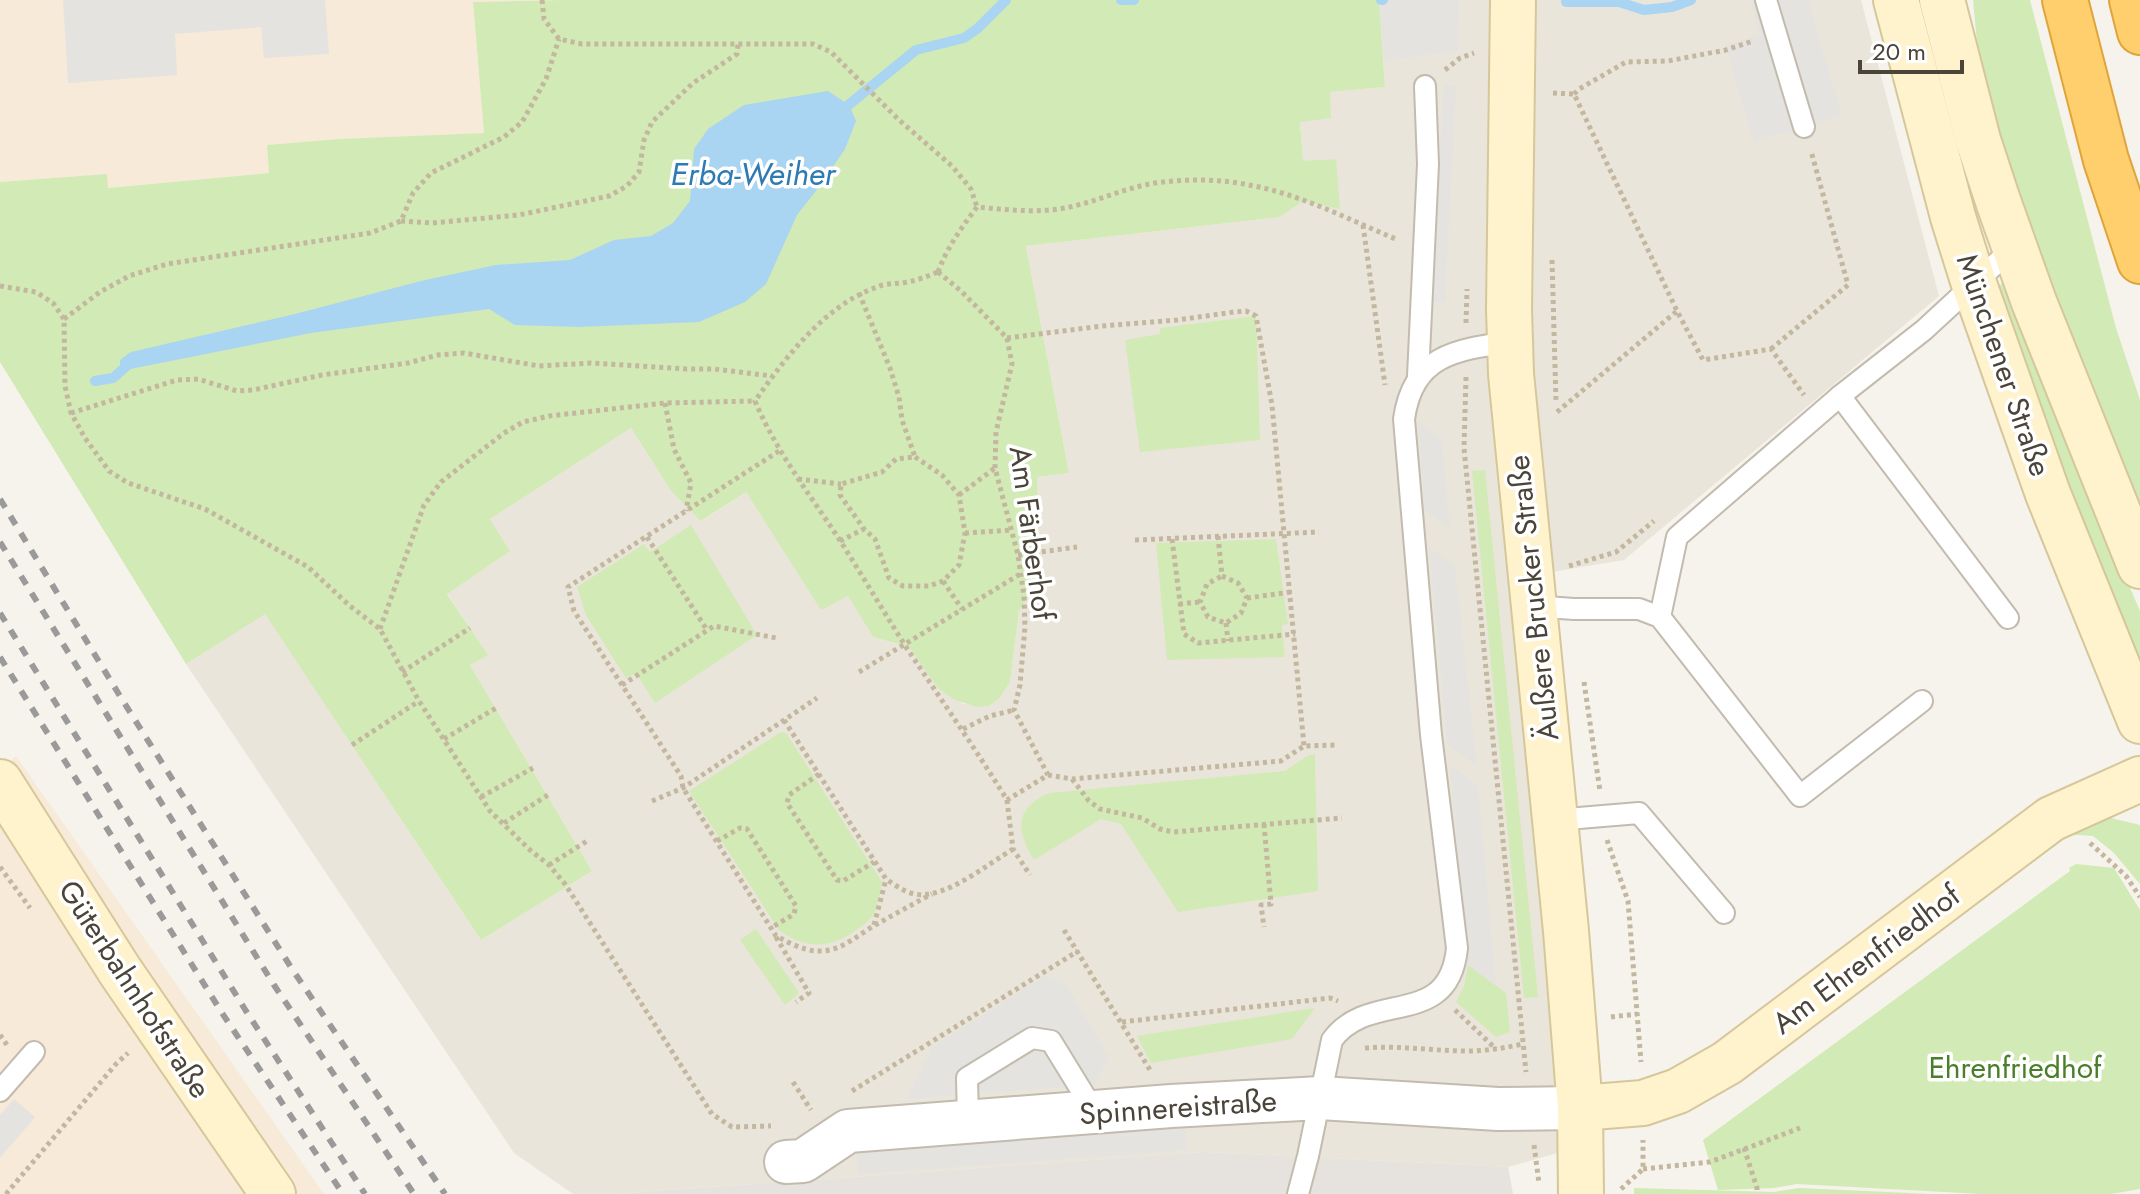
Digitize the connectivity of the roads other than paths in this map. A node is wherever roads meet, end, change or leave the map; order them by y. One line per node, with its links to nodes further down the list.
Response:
1 (1513, 0): 13 (street, Äußere Brucker Straße)
2 (1766, 0): 9 (lane)
3 (1896, 0): 12 (street, Münchener Straße)
4 (1942, 0): 10 (street, Münchener Straße)
5 (2065, 0): 11 (highway)
6 (2132, 0): 7 (highway)
7 (2140, 32)
8 (1425, 86): 14 (lane)
9 (1804, 127)
10 (2014, 247): 12 (lane); 16 (street, Münchener Straße)
11 (2140, 261)
12 (1974, 284): 15 (lane); 21 (street, Münchener Straße)
13 (1488, 345): 14 (lane); 17 (street, Äußere Brucker Straße)
14 (1418, 376): 28 (lane)
15 (1840, 396): 18 (lane); 19 (lane)
16 (2140, 566)
17 (1532, 606): 18 (lane); 24 (street, Äußere Brucker Straße)
18 (1660, 617): 20 (lane)
19 (2008, 618)
20 (1922, 701)
21 (2140, 721)
22 (2140, 779): 29 (street, Am Ehrenfriedhof)
23 (0, 782): 33 (street, Güterbahnhofstraße)
24 (1555, 820): 25 (lane); 29 (street, Äußere Brucker Straße)
25 (1724, 913)
26 (34, 1052): 27 (lane)
27 (0, 1091)
28 (1320, 1098): 29 (street, Spinnereistraße); 30 (street, Spinnereistraße); 34 (lane)
29 (1580, 1108): 35 (street, Äußere Brucker Straße)
30 (1094, 1111): 31 (street, Spinnereistraße); 31 (lane)
31 (968, 1121): 32 (street, Spinnereistraße)
32 (782, 1144)
33 (273, 1194)
34 (1298, 1194)
35 (1581, 1194)

